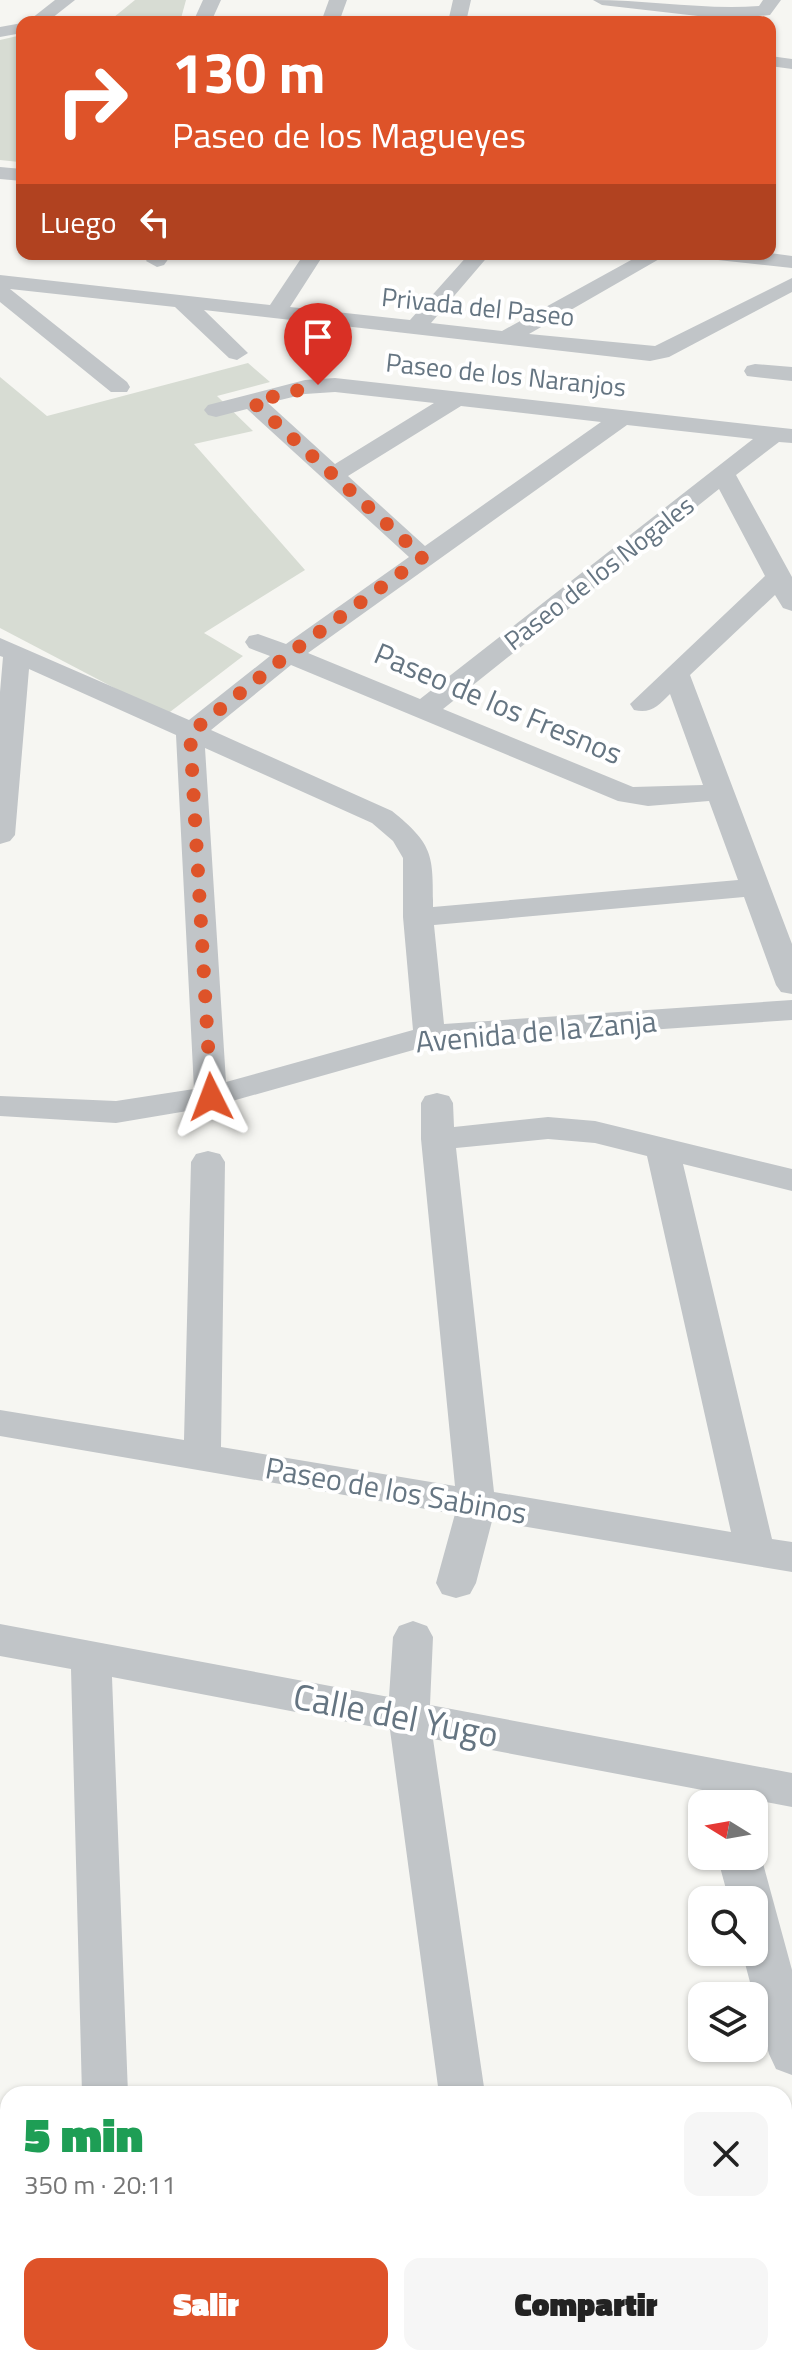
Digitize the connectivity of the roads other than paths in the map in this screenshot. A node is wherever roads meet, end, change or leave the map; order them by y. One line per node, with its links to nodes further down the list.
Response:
1 (66, 0): 5 (street)
2 (602, 0): 4 (street)
3 (772, 0): 4 (street)
4 (650, 2)
5 (44, 16)
6 (792, 242): 10 (street)
7 (310, 260): 15 (street)
8 (475, 260): 16 (street)
9 (647, 260): 17 (street)
10 (785, 261)
11 (0, 281): 14 (street, Privada del Paseo)
12 (792, 284): 17 (street, Privada del Paseo)
13 (0, 291): 21 (street)
14 (183, 303): 15 (street, Privada del Paseo); 18 (street)
15 (276, 312): 16 (street, Privada del Paseo)
16 (415, 328): 17 (street, Privada del Paseo)
17 (505, 338)
18 (237, 353)
19 (755, 371): 20 (street)
20 (792, 374)
21 (119, 387)
22 (458, 398): 23 (street, Paseo de los Naranjos); 25 (street, Paseo de los Naranjos); 28 (street)
23 (253, 402): 24 (street, Paseo de los Naranjos); 28 (street)
24 (216, 410)
25 (624, 416): 26 (street, Paseo de los Naranjos); 29 (street)
26 (782, 436): 27 (street, Paseo de los Nogales)
27 (724, 475): 30 (street); 37 (street, Paseo de los Nogales)
28 (331, 476): 29 (street)
29 (423, 557): 34 (street)
30 (779, 577): 31 (street); 35 (street)
31 (792, 603)
32 (258, 642): 34 (street, Paseo de los Fresnos)
33 (9, 650): 38 (street); 40 (street)
34 (289, 654): 37 (street, Paseo de los Fresnos); 38 (street)
35 (676, 674): 36 (street); 39 (street)
36 (644, 704)
37 (425, 709): 39 (street, Paseo de los Fresnos)
38 (190, 733): 42 (street); 48 (street)
39 (719, 792): 41 (street)
40 (0, 835)
41 (755, 887): 42 (street); 43 (street)
42 (418, 917): 46 (street)
43 (792, 985)
44 (792, 1010): 45 (street, Avenida de la Zanja)
45 (709, 1017): 46 (street, Avenida de la Zanja); 47 (street)
46 (429, 1035): 48 (street, Avenida de la Zanja)
47 (792, 1035)
48 (211, 1097): 50 (street, Avenida de la Zanja)
49 (437, 1103): 51 (street)
50 (0, 1106)
51 (438, 1139): 52 (street); 57 (street)
52 (662, 1147): 54 (street); 58 (street)
53 (208, 1162): 56 (street)
54 (792, 1180)
55 (0, 1423): 56 (street, Paseo de los Sabinos)
56 (202, 1457): 57 (street, Paseo de los Sabinos)
57 (476, 1506): 58 (street, Paseo de los Sabinos); 60 (street)
58 (755, 1550): 59 (street, Paseo de los Sabinos)
59 (792, 1557)
60 (456, 1583)
61 (413, 1637): 64 (street)
62 (0, 1640): 63 (street, Calle del Yugo)
63 (91, 1658): 64 (street, Calle del Yugo); 70 (street)
64 (409, 1718): 65 (street, Calle del Yugo); 71 (street)
65 (721, 1790)
66 (768, 1790): 67 (street, Calle del Yugo)
67 (792, 1790)
68 (768, 1965): 69 (street)
69 (792, 2054)
70 (105, 2086)
71 (461, 2086)

